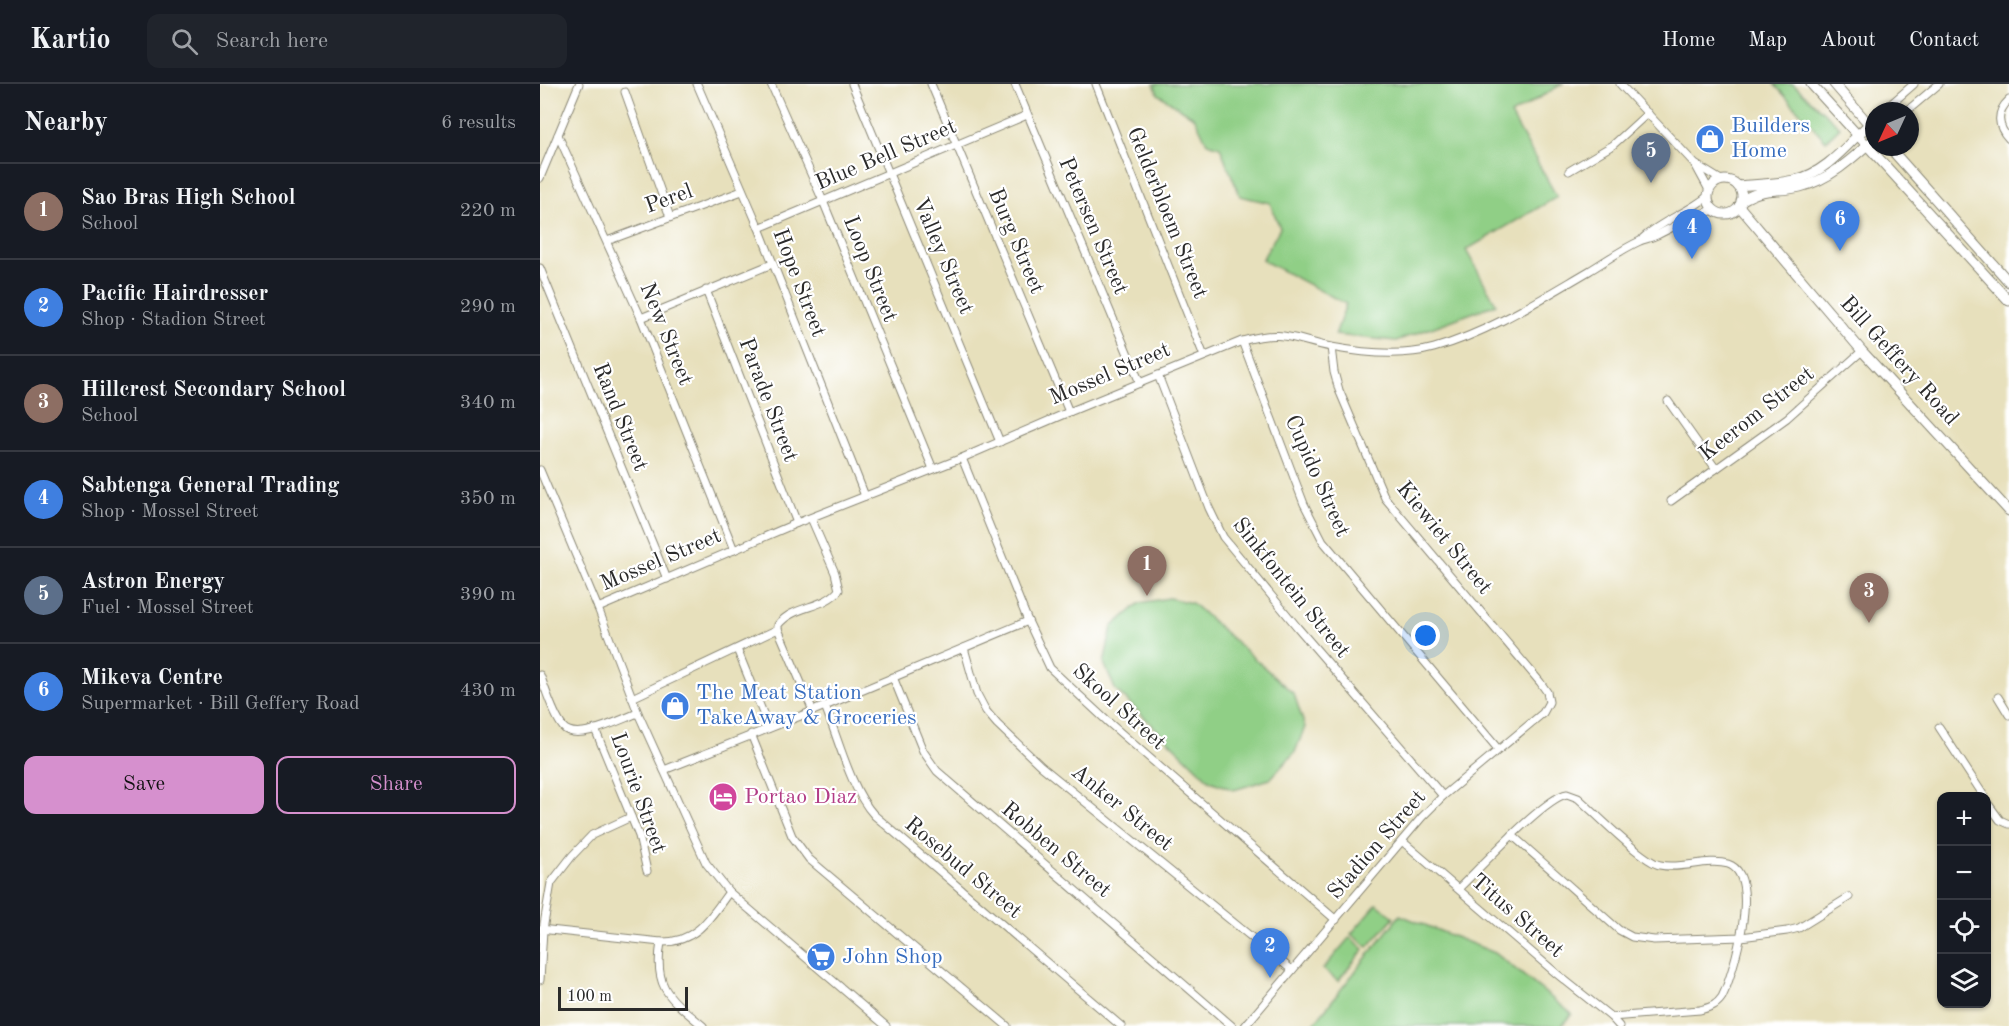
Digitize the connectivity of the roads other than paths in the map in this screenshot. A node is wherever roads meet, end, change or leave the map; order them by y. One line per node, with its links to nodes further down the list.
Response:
1 (579, 84): 21 (street)
2 (697, 84): 35 (street, Hope Street)
3 (771, 84): 37 (street, Loop Street)
4 (852, 84): 31 (street, Valley Street)
5 (931, 84): 24 (street, Burg Street)
6 (1015, 84): 18 (street, Petersen Street)
7 (1096, 84): 53 (street, Gelderbloem Street)
8 (1620, 84): 17 (street)
9 (1811, 84): 22 (street)
10 (1834, 84): 19 (street)
11 (1914, 84): 15 (street)
12 (1939, 84): 16 (street)
13 (625, 92): 40 (street)
14 (2009, 100): 23 (street)
15 (1893, 102)
16 (1918, 102)
17 (1647, 113): 29 (street); 30 (street)
18 (1027, 115): 24 (street, Blue Bell Street); 55 (street, Petersen Street)
19 (1865, 117)
20 (1865, 130): 22 (street)
21 (558, 135): 32 (street); 43 (street, New Street)
22 (1857, 136): 25 (street); 34 (street)
23 (2009, 139)
24 (956, 145): 31 (street, Blue Bell Street); 57 (street, Burg Street)
25 (1865, 145)
26 (1865, 147): 38 (street)
27 (1875, 156): 48 (street)
28 (1897, 156): 46 (street)
29 (1695, 164): 33 (street); 36 (street)
30 (1569, 171)
31 (888, 172): 37 (street, Blue Bell Street); 58 (street, Valley Street)
32 (540, 178)
33 (1721, 180): 34 (street); 36 (street)
34 (1738, 186): 38 (street)
35 (742, 191): 40 (street, Perel); 41 (street, Hope Street)
36 (1709, 193): 39 (street); 42 (street)
37 (823, 201): 41 (street, Blue Bell Street); 60 (street, Loop Street)
38 (1737, 207): 39 (street); 52 (street, Bill Geffery Road)
39 (1715, 210): 42 (street)
40 (670, 218): 43 (street, Perel)
41 (759, 228): 44 (street, Hope Street)
42 (1642, 240): 51 (street, Mossel Street)
43 (608, 241): 49 (street, New Street)
44 (772, 264): 47 (street); 63 (street, Hope Street)
45 (540, 268): 69 (street, Rand Street)
46 (2009, 282)
47 (706, 290): 49 (street); 67 (street, Parade Street)
48 (2009, 301)
49 (641, 318): 68 (street, New Street)
50 (1242, 341): 51 (street, Mossel Street); 53 (street, Mossel Street); 88 (street, Cupido Street)
51 (1331, 347): 79 (street, Kiewiet Street)
52 (1862, 351): 61 (street, Keerom Street); 65 (street, Bill Geffery Road)
53 (1204, 356): 54 (street, Mossel Street)
54 (1158, 375): 55 (street, Mossel Street); 91 (street, Sinkfontein Street)
55 (1140, 383): 57 (street, Mossel Street)
56 (1668, 401): 61 (street)
57 (1069, 412): 58 (street, Mossel Street)
58 (1000, 442): 59 (street, Mossel Street)
59 (962, 458): 60 (street, Mossel Street); 71 (street, Skool Street)
60 (933, 469): 63 (street, Mossel Street)
61 (1716, 469): 64 (street, Keerom Street)
62 (540, 470): 70 (street)
63 (866, 496): 66 (street, Mossel Street)
64 (1671, 501)
65 (2009, 511)
66 (811, 518): 67 (street, Mossel Street); 72 (street)
67 (797, 523): 68 (street, Mossel Street)
68 (734, 550): 69 (street, Mossel Street)
69 (666, 579): 70 (street, Mossel Street)
70 (598, 608): 78 (street)
71 (1028, 621): 73 (street); 101 (street, Skool Street)
72 (778, 629): 74 (street); 81 (street)
73 (964, 648): 76 (street); 105 (street, Anker Street)
74 (737, 649): 78 (street); 85 (street)
75 (540, 675): 86 (street)
76 (893, 677): 80 (street); 112 (street, Robben Street)
77 (1998, 697): 83 (street)
78 (632, 698): 82 (street)
79 (1549, 702): 88 (street, Stadion Street)
80 (825, 705): 81 (street); 111 (street, Rosebud Street)
81 (813, 711): 85 (street)
82 (638, 713): 86 (street); 89 (street)
83 (2009, 715)
84 (1939, 727): 90 (street)
85 (769, 728): 87 (street)
86 (595, 729): 93 (street, Lourie Street)
87 (751, 734): 89 (street); 110 (street)
88 (1498, 749): 91 (street, Stadion Street)
89 (664, 770): 99 (street)
90 (1981, 792)
91 (1443, 796): 96 (street, Stadion Street)
92 (1991, 808): 94 (street)
93 (632, 817): 97 (street, Lourie Street); 102 (street)
94 (2009, 824)
95 (1512, 835): 98 (street); 103 (street); 103 (street)
96 (1402, 841): 98 (street, Titus Street); 101 (street, Stadion Street)
97 (647, 871)
98 (1458, 889): 107 (street, Titus Street)
99 (729, 892): 104 (street); 109 (street)
100 (1849, 897): 103 (street)
101 (1336, 920): 105 (street, Stadion Street)
102 (541, 929): 104 (street); 106 (street)
103 (1741, 937): 107 (street)
104 (661, 942): 108 (street)
105 (1292, 970): 113 (street, Stadion Street)
106 (540, 980)
107 (1611, 1017): 114 (street, Titus Street)
108 (703, 1026)
109 (886, 1026)
110 (1007, 1026)
111 (1121, 1026)
112 (1232, 1026)
113 (1245, 1026)
114 (1619, 1026)

